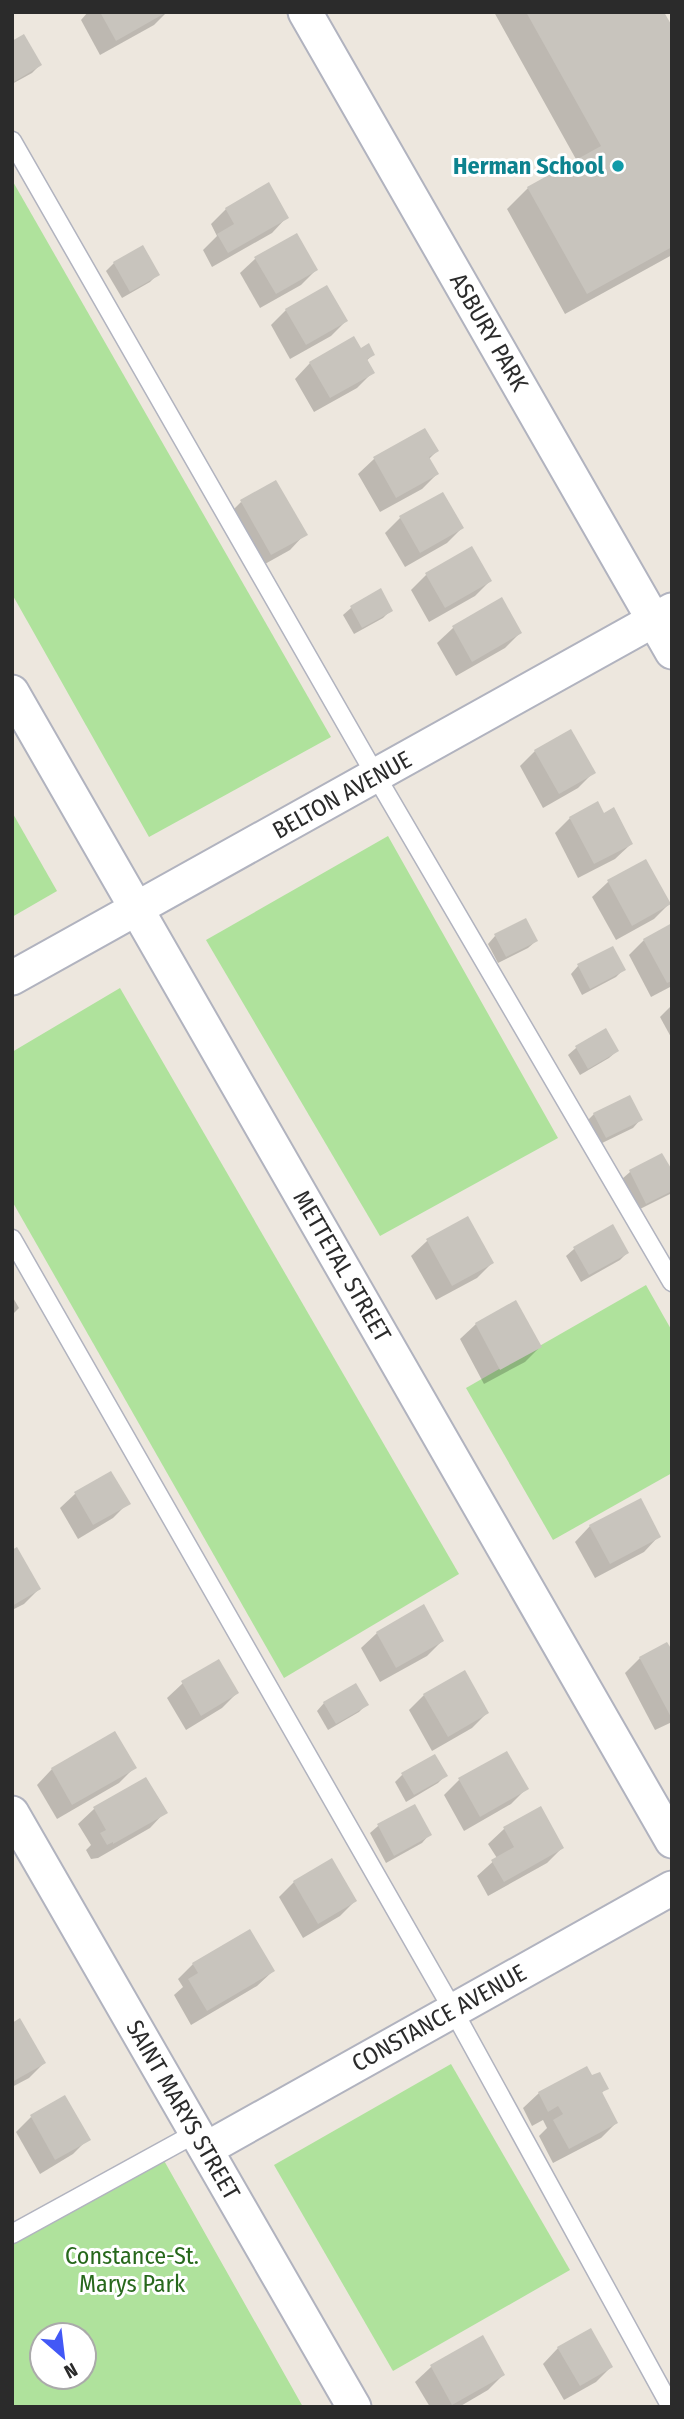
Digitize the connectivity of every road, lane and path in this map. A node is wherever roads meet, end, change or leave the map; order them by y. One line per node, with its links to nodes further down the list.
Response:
1 (305, 12): 3 (street, ASBURY PARK)
2 (12, 141): 6 (lane)
3 (662, 616): 4 (street, ASBURY PARK); 6 (street, BELTON AVENUE)
4 (672, 652)
5 (12, 692): 7 (street, METTETAL STREET)
6 (376, 776): 7 (street, BELTON AVENUE); 10 (lane)
7 (137, 909): 8 (street, BELTON AVENUE); 12 (street, METTETAL STREET)
8 (12, 978)
9 (12, 1239): 14 (lane)
10 (672, 1282)
11 (12, 1813): 15 (street, SAINT MARYS STREET)
12 (672, 1841)
13 (672, 1888): 14 (street, CONSTANCE AVENUE)
14 (453, 2010): 15 (street, CONSTANCE AVENUE); 18 (lane)
15 (201, 2141): 16 (lane); 17 (street, SAINT MARYS STREET)
16 (12, 2234)
17 (354, 2407)
18 (671, 2407)

